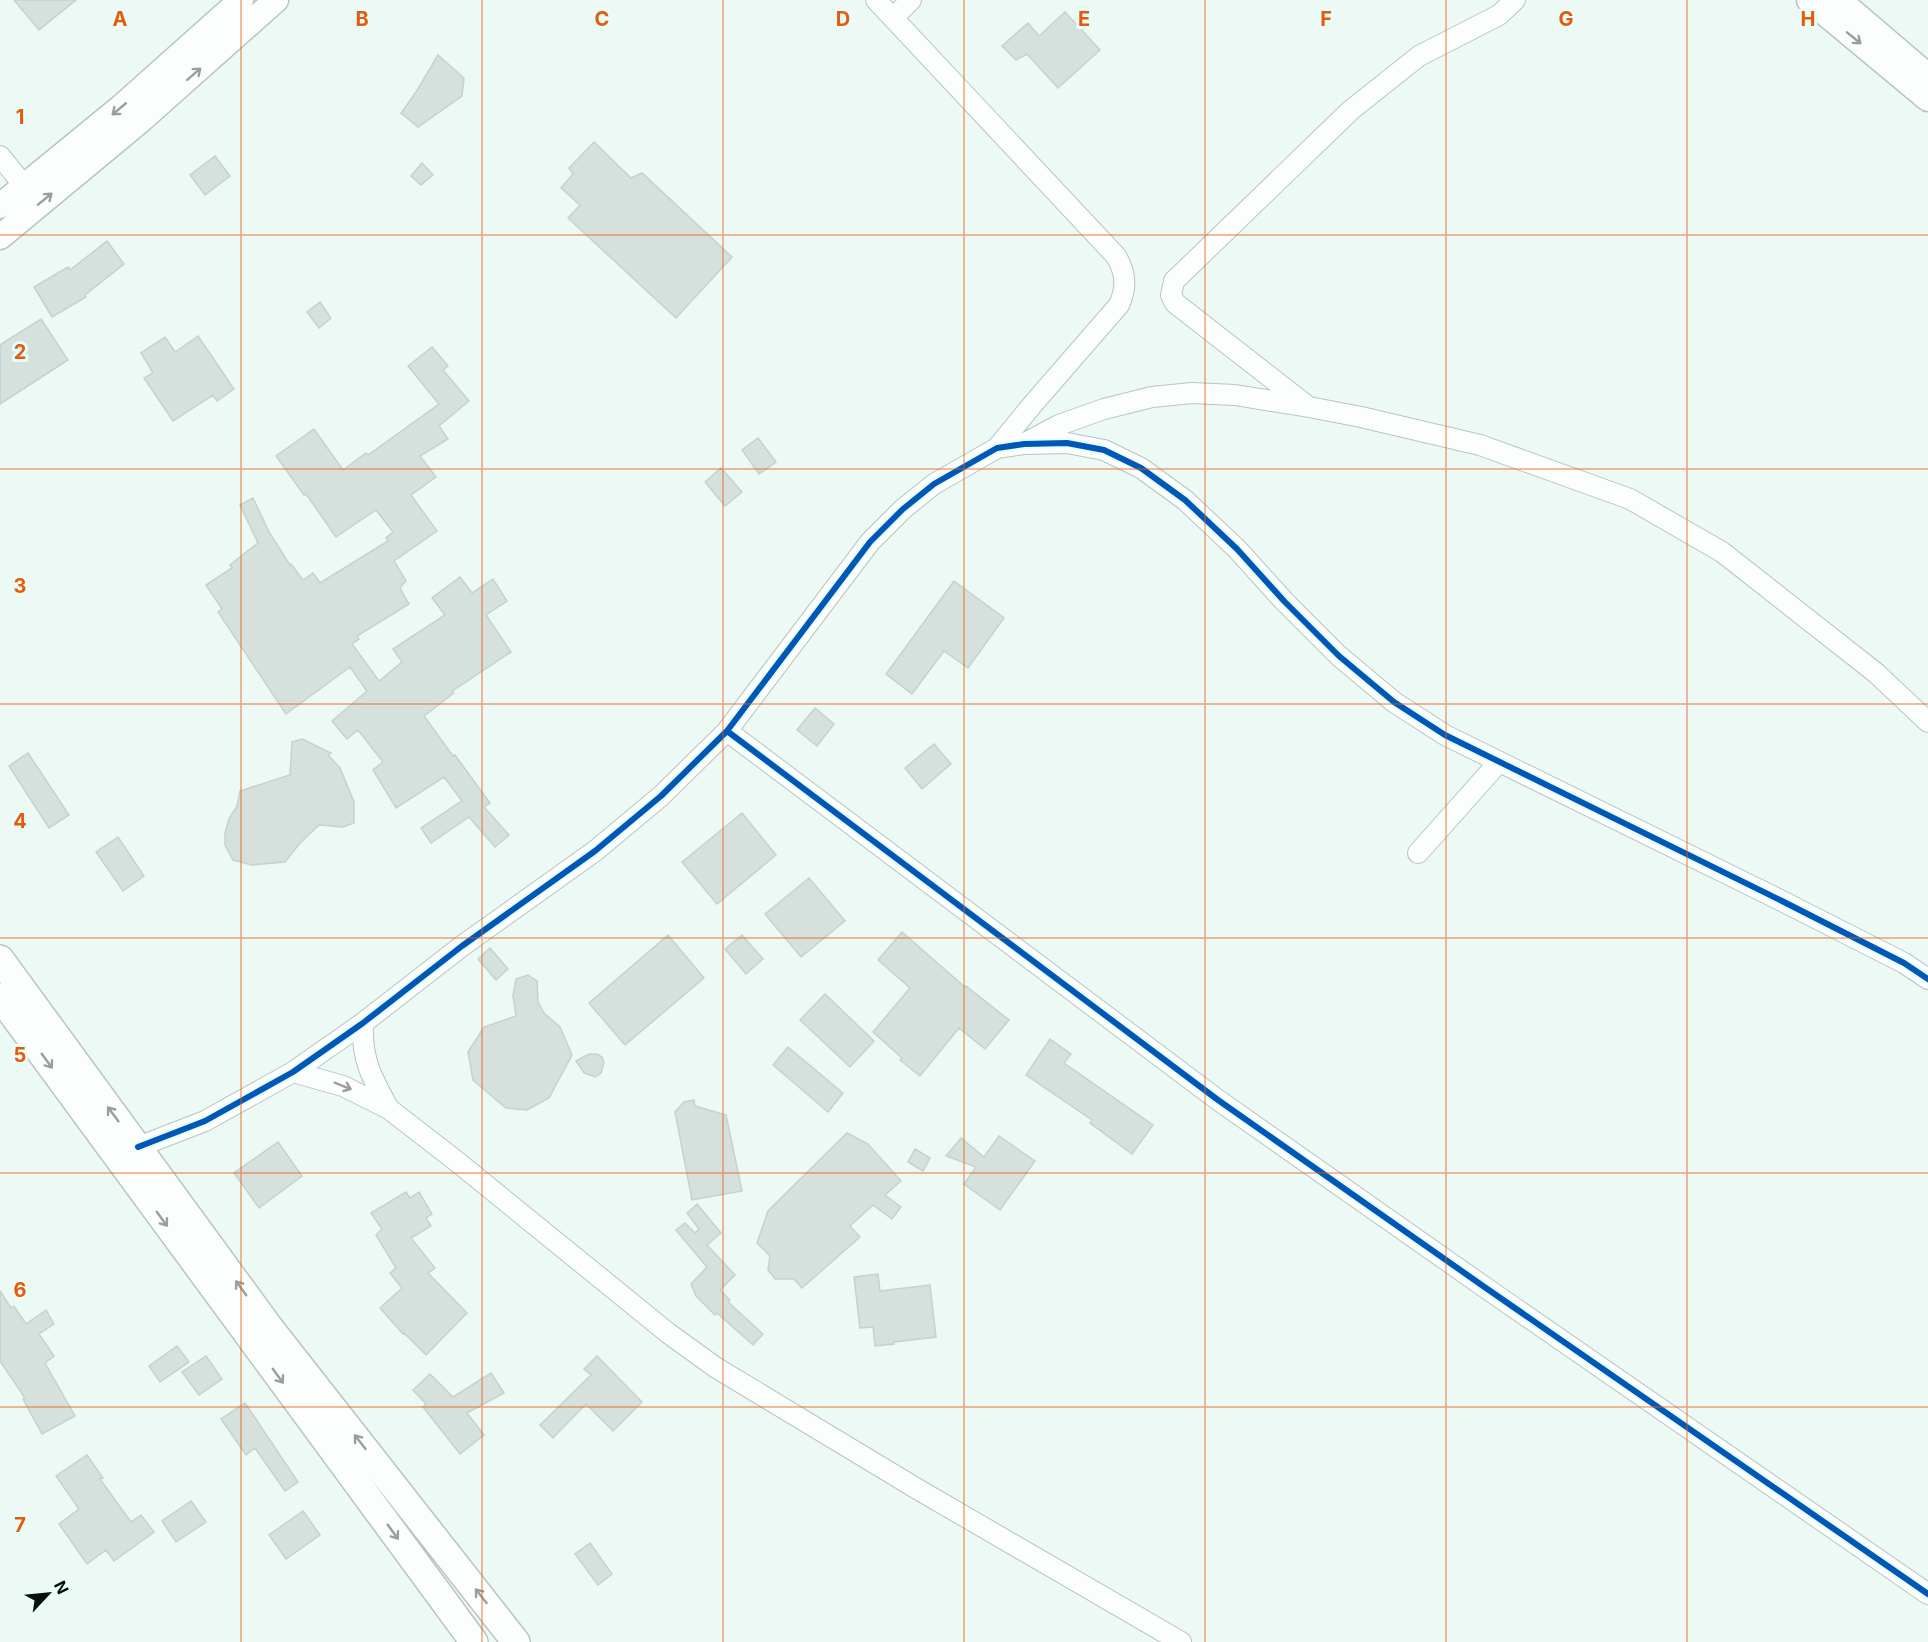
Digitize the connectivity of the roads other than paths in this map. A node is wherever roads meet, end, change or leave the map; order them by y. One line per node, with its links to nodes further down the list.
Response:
1 (241, 0): 12 (street, one-way to 12)
2 (276, 0): 14 (street, one-way to 2)
3 (876, 0): 8 (street)
4 (911, 0): 8 (street)
5 (1515, 0): 15 (street)
6 (1809, 0): 10 (street, one-way to 10)
7 (1839, 0): 9 (street)
8 (893, 18): 17 (street)
9 (1928, 76)
10 (1928, 99)
11 (0, 156): 12 (street)
12 (25, 186): 13 (street)
13 (0, 206)
14 (0, 237)
15 (1309, 407): 16 (street); 18 (street)
16 (1024, 444): 17 (street); 20 (street)
17 (997, 448): 19 (street)
18 (1928, 722)
19 (727, 731): 25 (street); 29 (street)
20 (1499, 762): 21 (street); 23 (street)
21 (1418, 853)
22 (0, 959): 28 (main road, one-way to 22)
23 (1928, 979)
24 (0, 997): 30 (main road, one-way to 30)
25 (363, 1023): 26 (street); 27 (street)
26 (293, 1072): 27 (street, one-way to 27); 28 (street)
27 (389, 1110): 32 (street)
28 (138, 1147): 31 (main road, one-way to 28)
29 (1928, 1594)
30 (466, 1639)
31 (516, 1642)
32 (1181, 1642)

